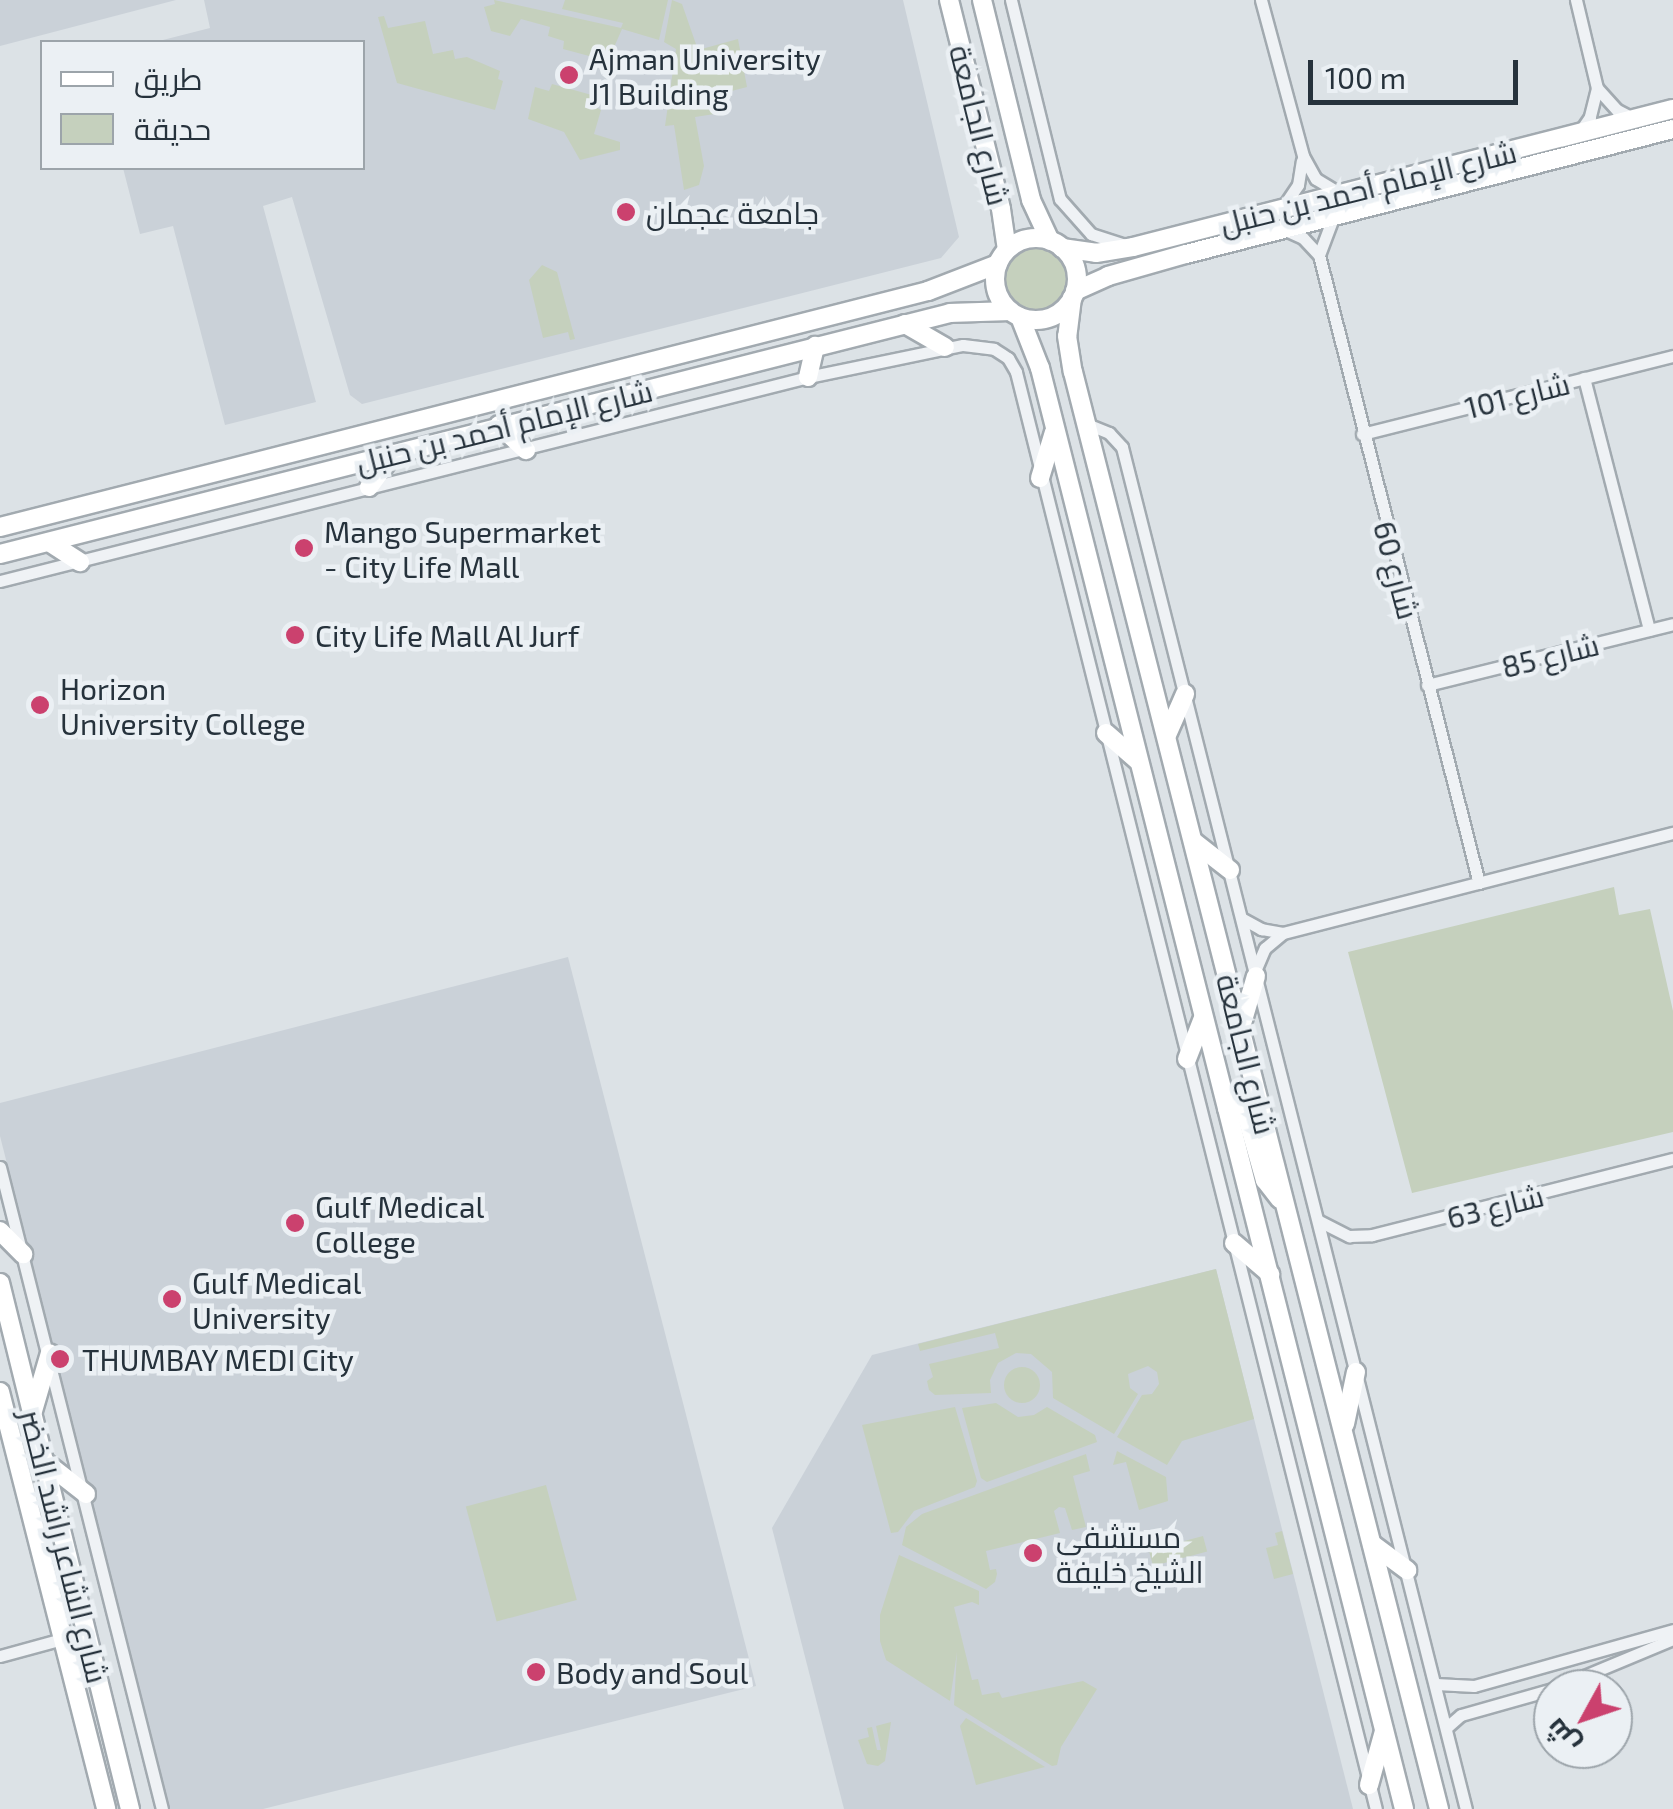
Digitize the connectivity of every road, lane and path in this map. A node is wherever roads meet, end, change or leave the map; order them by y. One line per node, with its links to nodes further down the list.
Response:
1 (931, 0): 7 (street)
2 (982, 0): 8 (street, شارع الجامعة)
3 (995, 0): 8 (street)
4 (1011, 0): 19 (street)
5 (1261, 0): 14 (street)
6 (1576, 0): 9 (street)
7 (951, 9): 21 (street, شارع الجامعة)
8 (990, 33): 18 (street, شارع الجامعة)
9 (1597, 88): 11 (street); 13 (street)
10 (1673, 109): 11 (street, شارع الإمام أحمد بن حنبل)
11 (1635, 119): 13 (street, شارع الإمام أحمد بن حنبل)
12 (1673, 128): 16 (street, شارع الإمام أحمد بن حنبل)
13 (1578, 133): 15 (street, شارع الإمام أحمد بن حنبل)
14 (1302, 156): 15 (street); 17 (street)
15 (1340, 194): 17 (street, شارع الإمام أحمد بن حنبل)
16 (1334, 215): 17 (street, شارع الإمام أحمد بن حنبل); 20 (street)
17 (1281, 220): 19 (street, شارع الإمام أحمد بن حنبل); 20 (street); 22 (street, شارع الإمام أحمد بن حنبل)
18 (1056, 244): 19 (street, شارع الإمام أحمد بن حنبل); 21 (street); 22 (street)
19 (1133, 247)
20 (1319, 256): 33 (street, شارع 60)
21 (1002, 257): 23 (street); 38 (street, شارع الإمام أحمد بن حنبل)
22 (1073, 294): 23 (street); 30 (street, شارع الجامعة)
23 (1015, 314): 24 (street, شارع الإمام أحمد بن حنبل); 32 (street, شارع الجامعة)
24 (905, 324): 25 (street, شارع الإمام أحمد بن حنبل); 26 (street)
25 (816, 346): 28 (street); 31 (street, شارع الإمام أحمد بن حنبل)
26 (945, 347): 28 (street); 36 (street)
27 (1673, 356): 29 (street, شارع 101)
28 (808, 377): 34 (street)
29 (1584, 378): 33 (street, شارع 101); 44 (street)
30 (1087, 424): 46 (street); 48 (street, شارع الجامعة)
31 (500, 426): 34 (street); 35 (street, شارع الإمام أحمد بن حنبل)
32 (1056, 427): 36 (street); 49 (street, شارع الجامعة)
33 (1362, 434): 45 (street, شارع 60)
34 (526, 450): 37 (street)
35 (394, 454): 37 (street); 39 (street, شارع الإمام أحمد بن حنبل)
36 (1040, 478): 47 (street)
37 (368, 486): 41 (street)
38 (0, 527)
39 (49, 542): 40 (street, شارع الإمام أحمد بن حنبل); 41 (street)
40 (0, 554)
41 (80, 562): 42 (street)
42 (0, 581)
43 (1673, 624): 44 (street, شارع 85)
44 (1649, 630): 45 (street, شارع 85)
45 (1427, 685): 53 (street, شارع 60)
46 (1186, 694): 48 (street); 52 (street)
47 (1106, 733): 49 (street); 59 (street)
48 (1167, 735): 51 (street, شارع الجامعة)
49 (1137, 760): 57 (street, شارع الجامعة)
50 (1673, 833): 53 (street)
51 (1193, 840): 52 (street); 58 (street, شارع الجامعة)
52 (1230, 870): 54 (street)
53 (1479, 883): 55 (street)
54 (1243, 919): 55 (street); 56 (street)
55 (1283, 933): 56 (street)
56 (1256, 974): 58 (street); 64 (street)
57 (1204, 1017): 59 (street); 60 (street, شارع الجامعة)
58 (1241, 1028): 63 (street, شارع الجامعة)
59 (1187, 1059): 66 (street)
60 (1227, 1108): 63 (street); 68 (street, شارع الجامعة)
61 (1673, 1159): 64 (street, شارع 63)
62 (0, 1167): 67 (street)
63 (1284, 1203): 75 (street, شارع الجامعة)
64 (1318, 1221): 71 (street)
65 (0, 1231): 67 (street)
66 (1234, 1243): 68 (street); 89 (street)
67 (23, 1254): 70 (street)
68 (1270, 1274): 88 (street, شارع الجامعة)
69 (0, 1283): 73 (street, شارع الشاعر راشد الخضر)
70 (50, 1354): 73 (street); 77 (street)
71 (1356, 1372): 75 (street); 79 (street)
72 (0, 1392): 74 (street, شارع الشاعر راشد الخضر)
73 (33, 1411): 76 (street, شارع الشاعر راشد الخضر)
74 (3, 1415): 82 (street, شارع الشاعر راشد الخضر)
75 (1344, 1430): 78 (street, شارع الجامعة)
76 (45, 1462): 77 (street); 91 (street, شارع الشاعر راشد الخضر)
77 (86, 1494): 92 (street)
78 (1372, 1544): 79 (street); 95 (street, شارع الجامعة)
79 (1406, 1570): 85 (street)
80 (1673, 1630): 85 (street)
81 (1673, 1638): 84 (street)
82 (62, 1639): 83 (street); 90 (street, شارع الشاعر راشد الخضر)
83 (0, 1656)
84 (1600, 1669)
85 (1436, 1684): 87 (street)
86 (1533, 1695): 87 (street)
87 (1448, 1727): 96 (street)
88 (1384, 1730): 89 (street); 94 (street, شارع الجامعة)
89 (1370, 1785): 93 (street)
90 (106, 1809)
91 (130, 1809)
92 (162, 1809)
93 (1376, 1809)
94 (1404, 1809)
95 (1439, 1809)
96 (1466, 1809)

